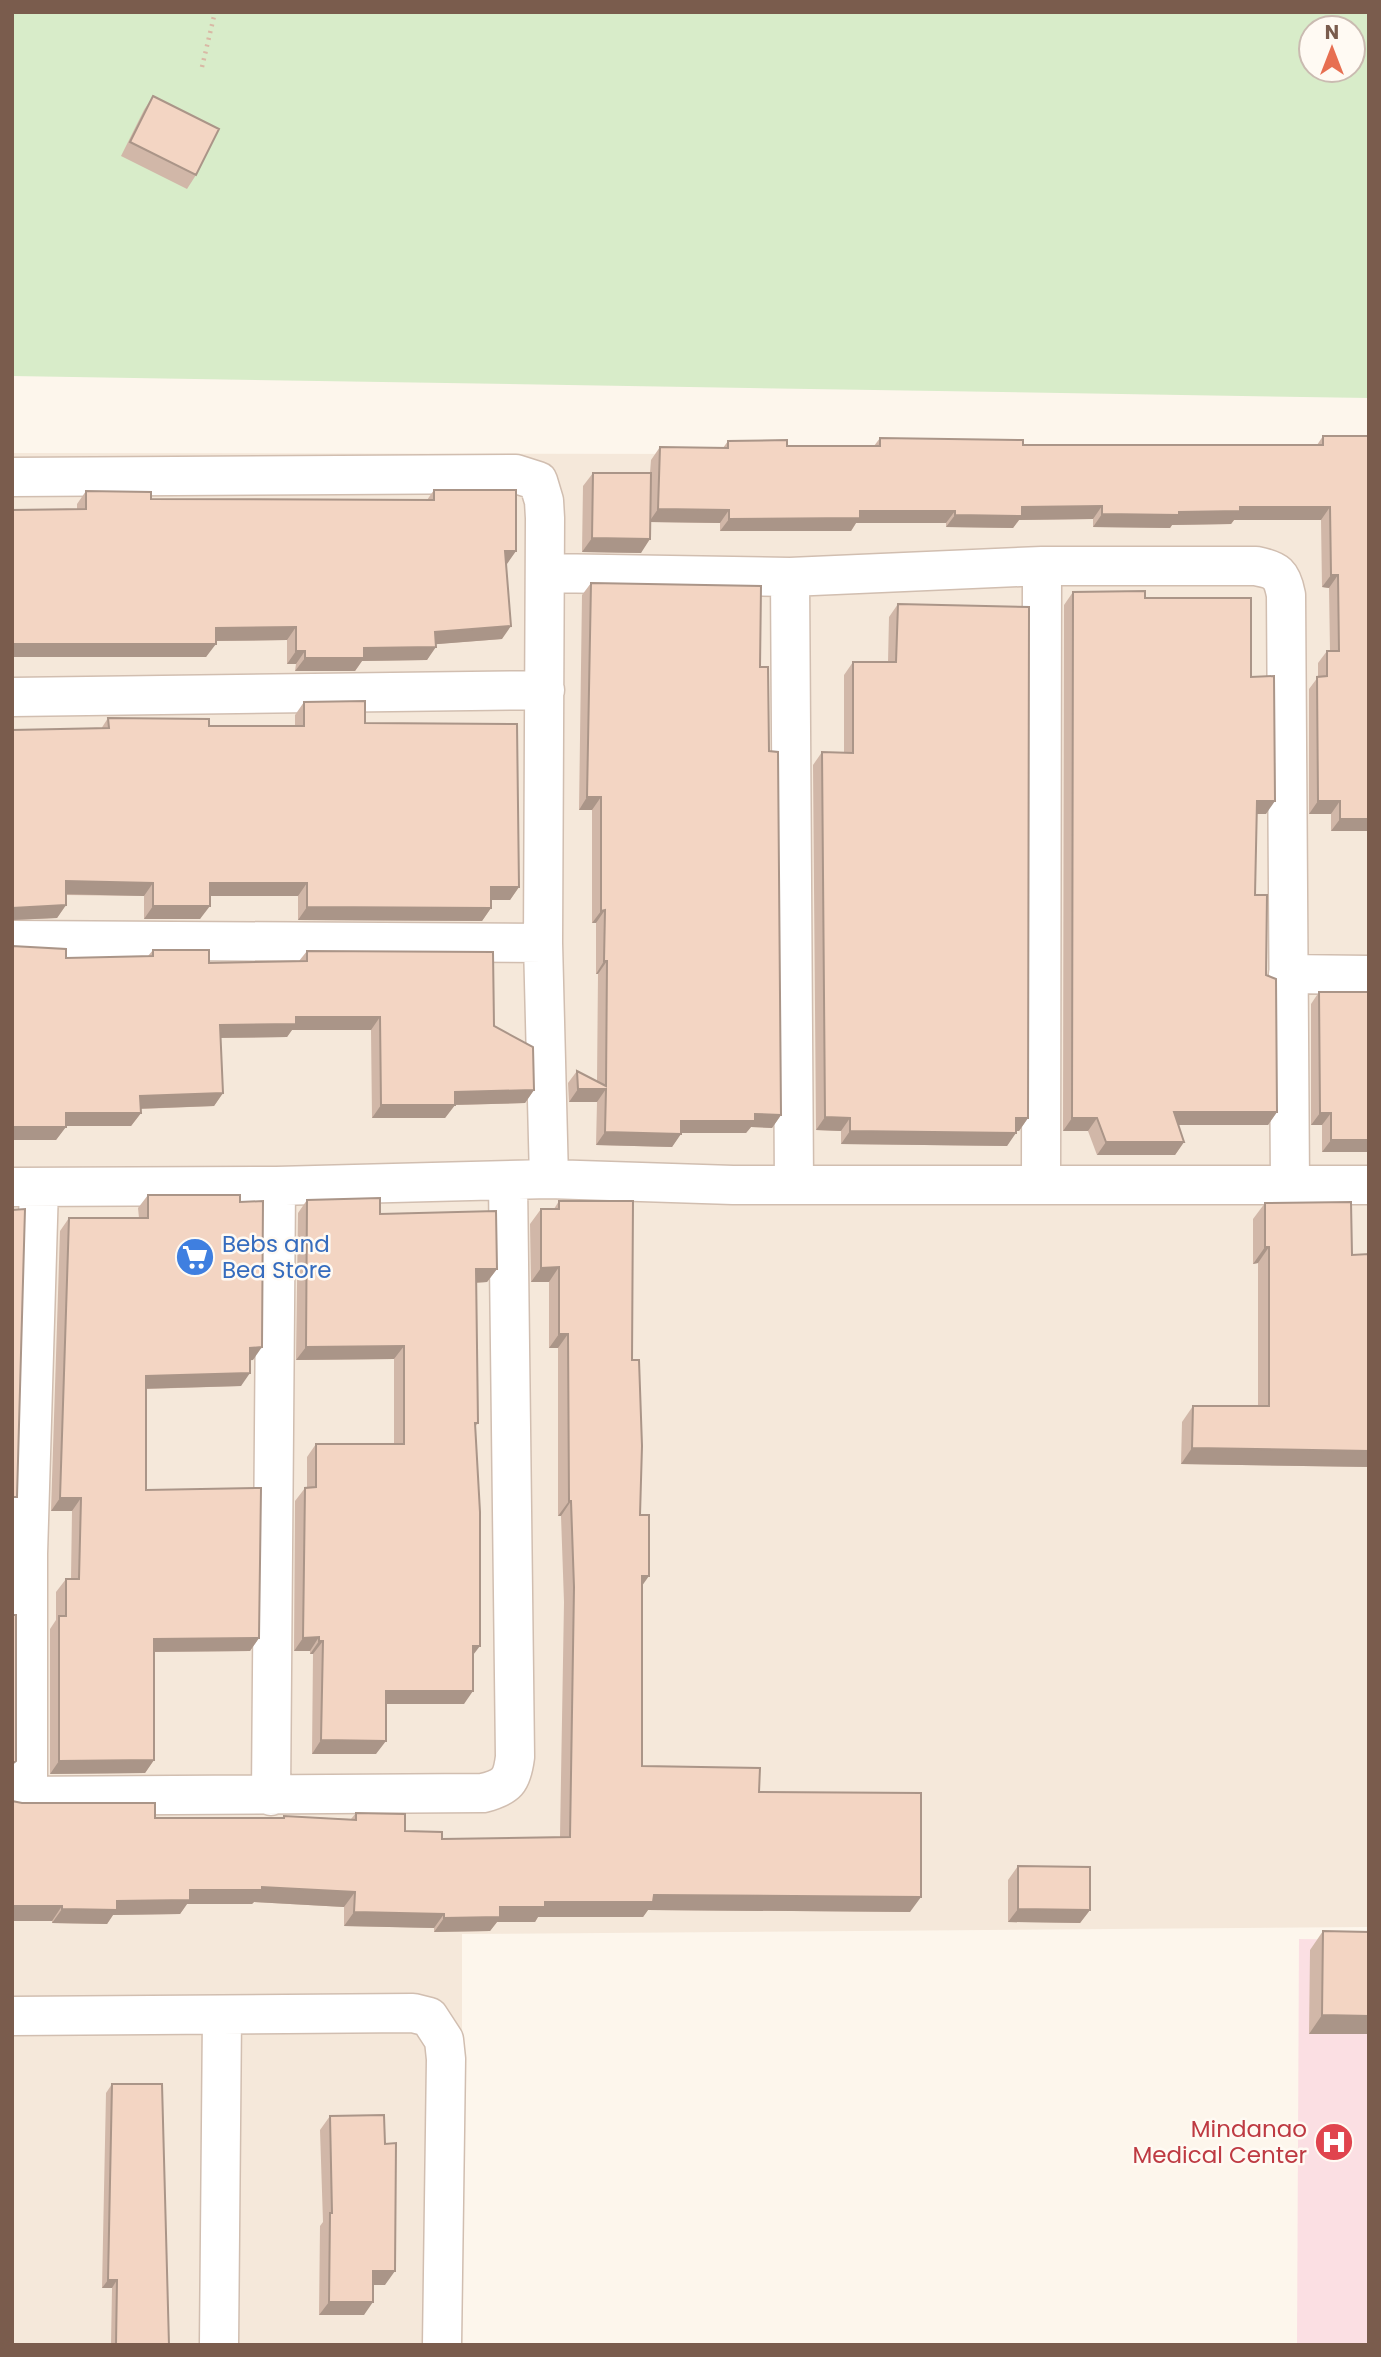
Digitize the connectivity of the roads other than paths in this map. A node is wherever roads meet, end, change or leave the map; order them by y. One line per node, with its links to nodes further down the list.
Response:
1 (12, 477): 3 (street)
2 (1042, 566): 4 (street); 9 (street); 15 (street)
3 (545, 573): 4 (street); 5 (street)
4 (790, 577): 14 (street)
5 (545, 690): 6 (street); 8 (street)
6 (12, 697)
7 (12, 940): 8 (street)
8 (543, 943): 11 (street)
9 (1288, 974): 10 (street); 13 (street)
10 (1369, 975)
11 (548, 1179): 12 (street); 14 (street)
12 (508, 1181): 17 (street); 21 (street)
13 (1290, 1184): 15 (street); 16 (street)
14 (794, 1185): 15 (street)
15 (1041, 1185)
16 (1369, 1185)
17 (276, 1186): 18 (street); 21 (street)
18 (26, 1187): 19 (street)
19 (20, 1554): 20 (street)
20 (20, 1796): 21 (street)
21 (271, 1796)
22 (222, 2015): 23 (street); 24 (street); 25 (street)
23 (12, 2016)
24 (219, 2345)
25 (442, 2345)

